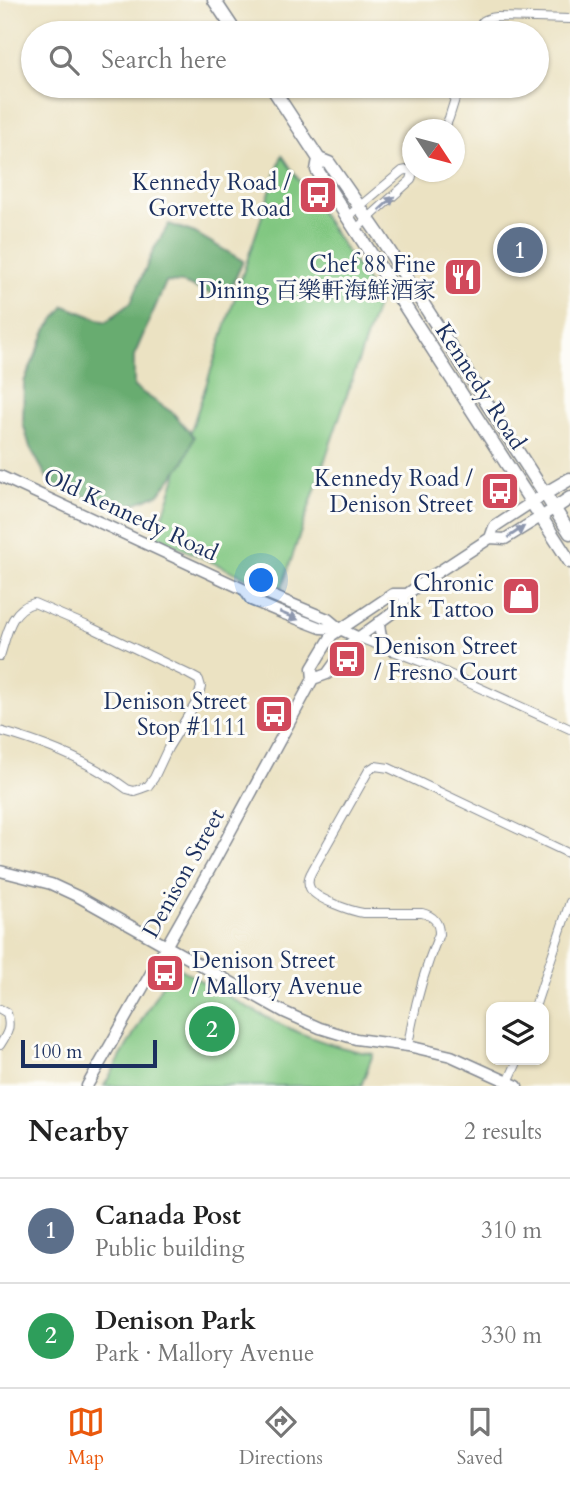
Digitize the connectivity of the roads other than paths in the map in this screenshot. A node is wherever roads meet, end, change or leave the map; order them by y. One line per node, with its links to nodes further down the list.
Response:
1 (214, 0): 3 (main road)
2 (570, 19): 4 (street)
3 (228, 21)
4 (483, 21)
5 (279, 98): 8 (main road, Kennedy Road)
6 (455, 98): 7 (street)
7 (449, 119)
8 (319, 159): 11 (main road, Kennedy Road); 12 (main road, Kennedy Road)
9 (402, 172): 11 (street)
10 (409, 182): 13 (street, one-way to 10)
11 (360, 207): 12 (street); 13 (main road, Kennedy Road)
12 (347, 217): 14 (main road, Kennedy Road)
13 (368, 219): 14 (street); 17 (main road, Kennedy Road)
14 (355, 230): 19 (main road, Kennedy Road)
15 (0, 476): 27 (street, Old Kennedy Road)
16 (570, 479): 17 (main road, Denison Street)
17 (545, 493): 19 (street, Denison Street); 20 (main road, Kennedy Road)
18 (570, 498): 20 (main road, Denison Street)
19 (530, 502): 21 (main road, Kennedy Road); 23 (street, Denison Street)
20 (555, 508): 21 (street, Denison Street); 22 (main road, Kennedy Road)
21 (541, 517): 23 (street, Denison Street, one-way to 21); 24 (main road, Kennedy Road)
22 (570, 533)
23 (490, 538): 25 (street, Denison Street)
24 (570, 562)
25 (407, 594): 26 (street, Denison Street); 27 (street, Denison Street)
26 (379, 622): 28 (street, Denison Street); 29 (street)
27 (340, 629): 28 (street, Old Kennedy Road); 31 (street, Denison Street)
28 (357, 637): 29 (street); 31 (street, Denison Street)
29 (392, 650): 32 (street)
30 (0, 656): 33 (street)
31 (313, 679): 37 (street, Denison Street)
32 (570, 730)
33 (0, 731)
34 (570, 854): 41 (street)
35 (0, 871): 37 (street)
36 (570, 902): 38 (street)
37 (166, 946): 41 (street); 44 (street, Denison Street)
38 (537, 1002)
39 (0, 1009): 40 (street)
40 (0, 1045)
41 (408, 1046): 43 (street)
42 (517, 1065): 43 (street)
43 (513, 1084)
44 (87, 1086)

